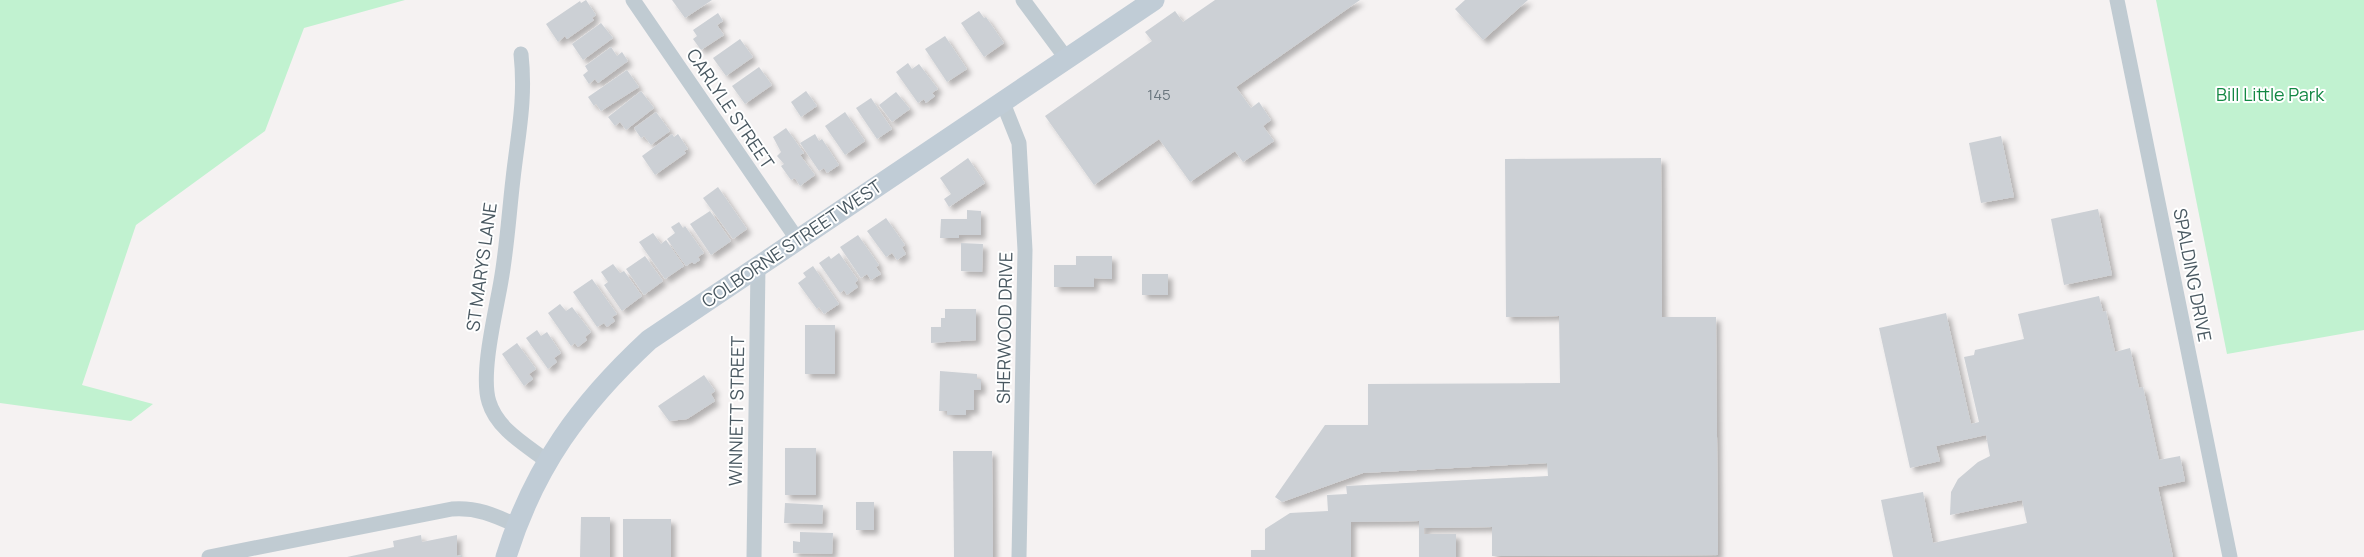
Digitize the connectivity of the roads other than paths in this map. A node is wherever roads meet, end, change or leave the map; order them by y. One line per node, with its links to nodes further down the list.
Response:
1 (633, 0): 8 (street, CARLYLE STREET)
2 (1023, 0): 6 (street)
3 (1154, 0): 6 (main road, COLBORNE STREET WEST)
4 (2117, 0): 16 (street, SPALDING DRIVE)
5 (521, 54): 10 (street, ST MARYS LANE)
6 (1066, 58): 7 (main road, COLBORNE STREET WEST)
7 (1003, 103): 8 (main road, COLBORNE STREET WEST); 15 (street, SHERWOOD DRIVE)
8 (797, 239): 9 (main road, COLBORNE STREET WEST)
9 (758, 266): 10 (main road, COLBORNE STREET WEST); 14 (street, WINNIETT STREET)
10 (547, 461): 11 (main road, COLBORNE STREET WEST)
11 (516, 525): 12 (street); 13 (main road, COLBORNE STREET WEST)
12 (209, 557)
13 (506, 557)
14 (754, 557)
15 (1019, 557)
16 (2230, 557)

